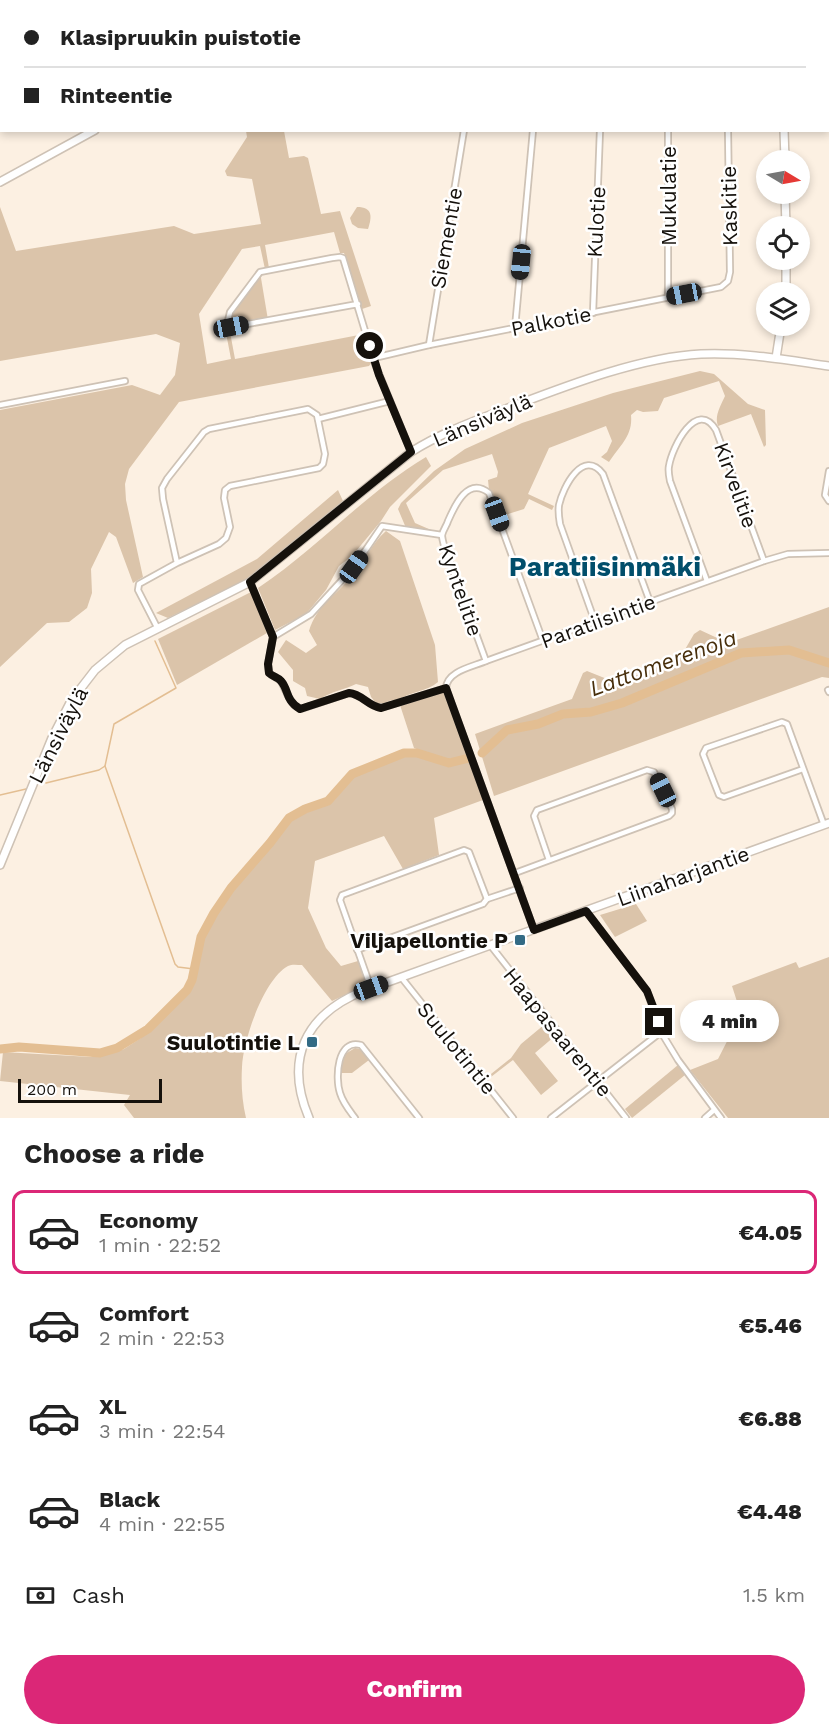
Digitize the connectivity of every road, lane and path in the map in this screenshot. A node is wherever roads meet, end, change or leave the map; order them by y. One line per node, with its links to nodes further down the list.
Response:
1 (91, 132): 9 (main road)
2 (464, 132): 16 (street, Siementie)
3 (533, 132): 14 (street)
4 (600, 132): 13 (street, Kulotie)
5 (668, 132): 11 (street, Mukulatie)
6 (728, 132): 10 (street, Kaskitie)
7 (784, 132): 8 (main road)
8 (785, 150)
9 (0, 182)
10 (728, 281): 11 (street, Palkotie)
11 (668, 297): 13 (street, Palkotie)
12 (358, 304): 12 (street); 17 (street)
13 (593, 313): 14 (street, Palkotie)
14 (515, 328): 16 (street, Palkotie)
15 (779, 336): 18 (main road)
16 (429, 345): 17 (street, Palkotie)
17 (374, 358): 21 (street)
18 (776, 358): 19 (main road, Länsiväylä); 24 (main road, Länsiväylä)
19 (829, 366)
20 (125, 381): 22 (street)
21 (390, 401): 23 (street); 24 (street)
22 (0, 405)
23 (318, 418): 30 (street); 30 (street)
24 (411, 452): 32 (main road, Länsiväylä)
25 (829, 471): 26 (street)
26 (829, 501)
27 (442, 535): 36 (street); 37 (street, Kyntelitie); 38 (street, Kyntelitie)
28 (829, 553): 29 (street, Paratiisintie)
29 (764, 561): 31 (street, Paratiisintie); 31 (street, Kirvelitie)
30 (177, 563): 35 (street)
31 (707, 581): 33 (street, Paratiisintie)
32 (250, 582): 35 (main road, Länsiväylä); 36 (street)
33 (650, 602): 34 (street, Paratiisintie); 34 (street)
34 (595, 622): 37 (street, Paratiisintie)
35 (158, 629): 43 (main road, Länsiväylä)
36 (273, 637): 39 (street)
37 (543, 641): 38 (street, Paratiisintie)
38 (486, 661): 39 (street, Paratiisintie)
39 (446, 688): 44 (street)
40 (803, 769): 40 (street); 41 (street)
41 (826, 824): 47 (main road, Liinaharjantie)
42 (549, 860): 42 (street); 44 (street)
43 (0, 865)
44 (515, 873): 45 (street)
45 (520, 888): 46 (street); 48 (street)
46 (487, 899): 50 (street); 50 (street)
47 (586, 911): 48 (main road, Liinaharjantie); 53 (street)
48 (534, 930): 49 (main road, Liinaharjantie)
49 (490, 946): 51 (main road, Liinaharjantie); 54 (street, Haapasaarentie)
50 (357, 950): 52 (street)
51 (401, 977): 52 (main road, Liinaharjantie); 59 (street, Suulotintie)
52 (371, 988): 56 (main road, Liinaharjantie)
53 (661, 1032): 54 (street); 55 (street)
54 (597, 1082): 60 (street); 61 (street, Haapasaarentie)
55 (714, 1110): 62 (street); 63 (street)
56 (309, 1118)
57 (355, 1118): 58 (street)
58 (419, 1118)
59 (513, 1118)
60 (551, 1118)
61 (626, 1118)
62 (705, 1118)
63 (721, 1118)

